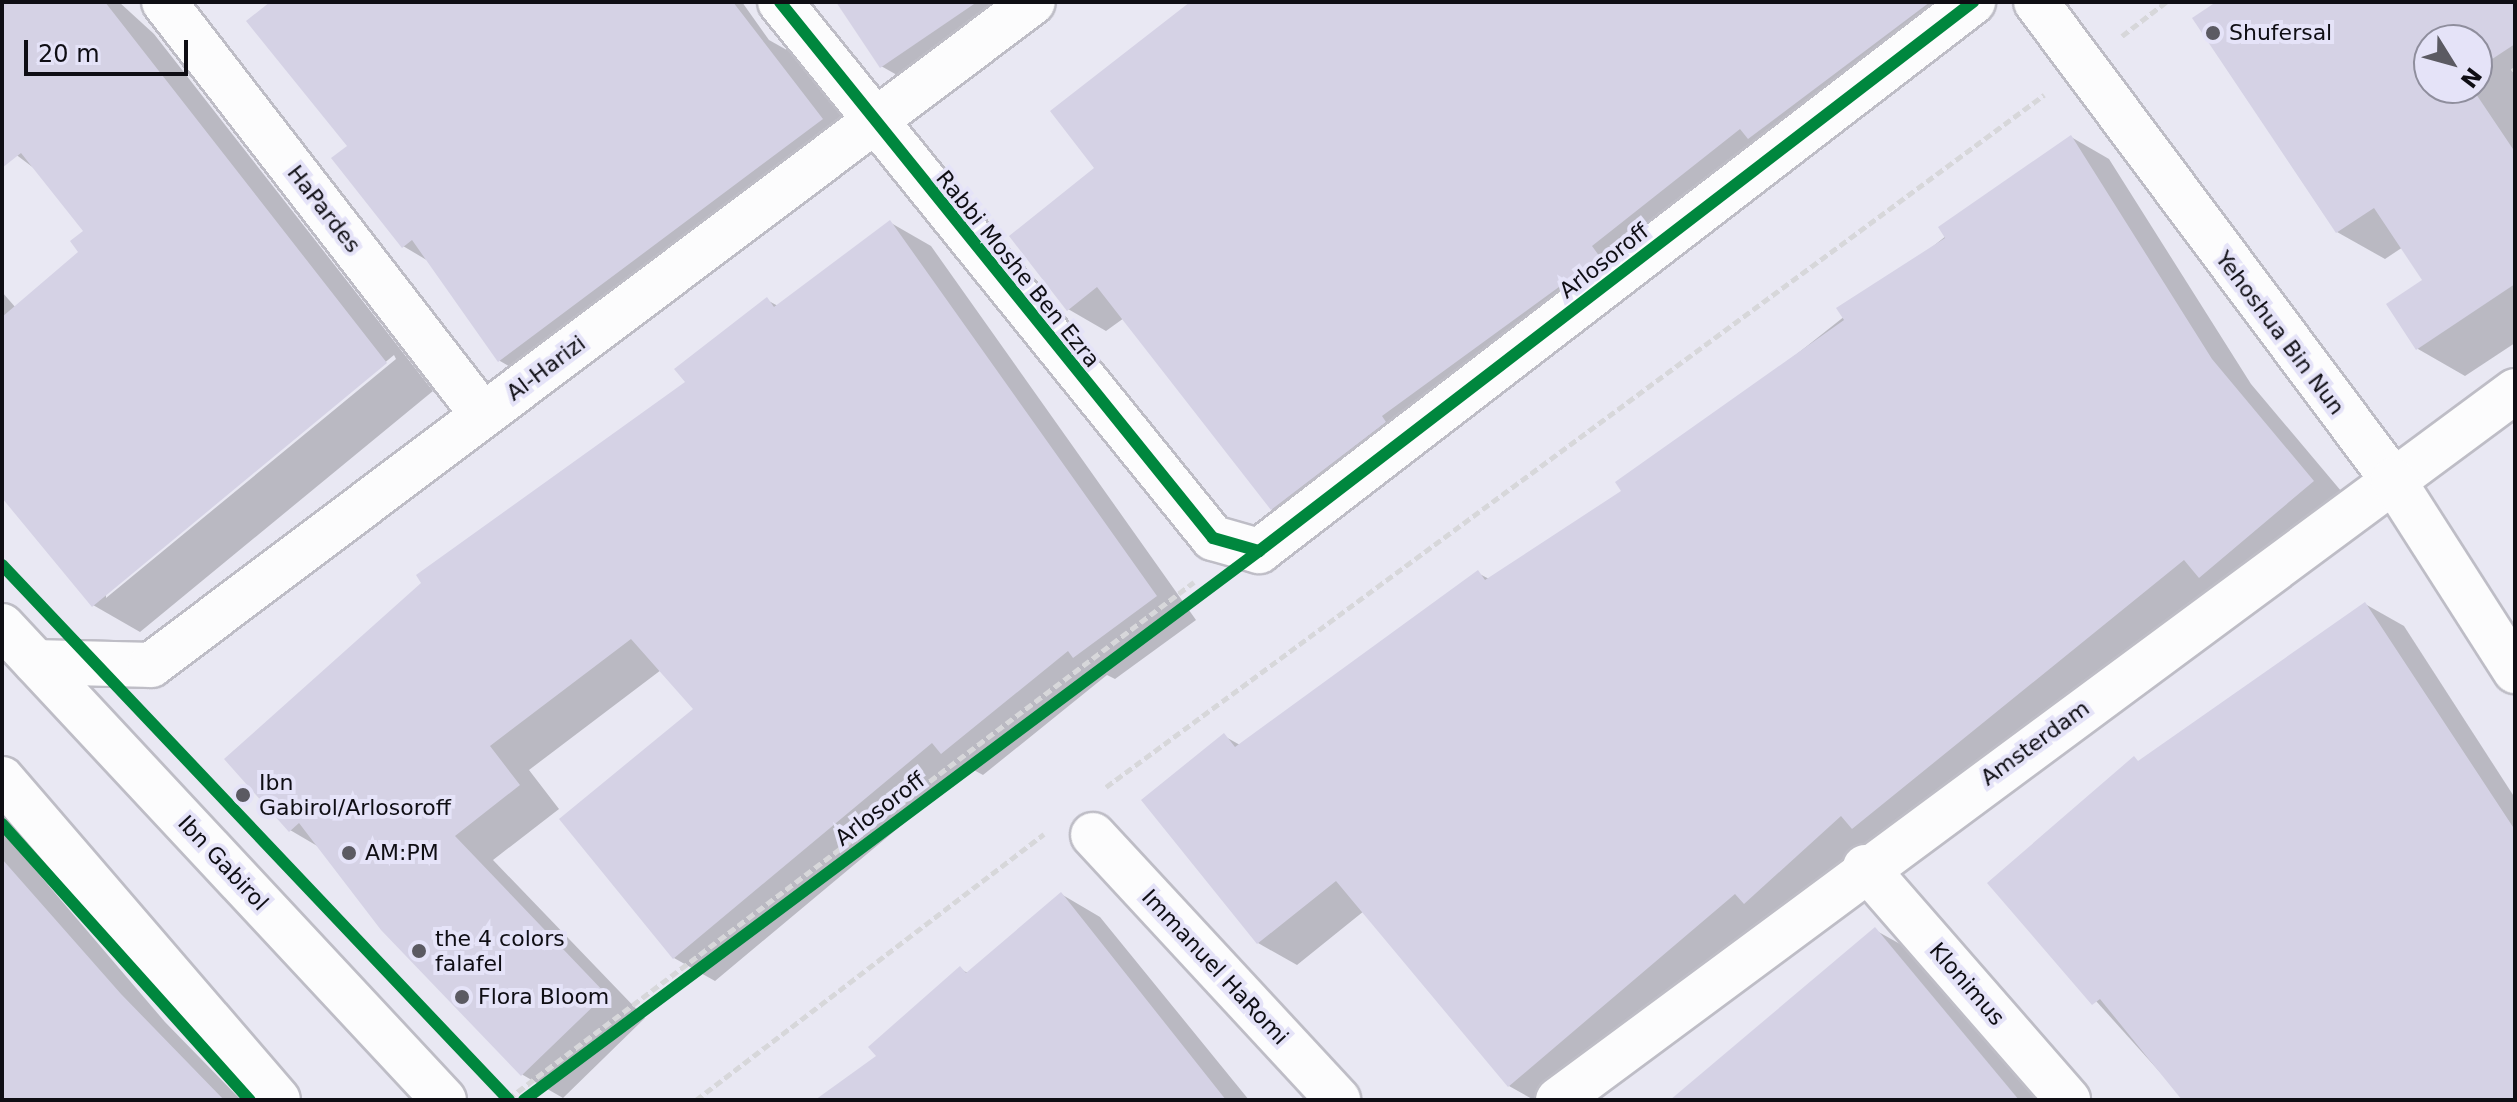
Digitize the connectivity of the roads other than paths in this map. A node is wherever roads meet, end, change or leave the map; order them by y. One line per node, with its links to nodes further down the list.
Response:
1 (164, 2): 8 (street, HaPardes)
2 (780, 2): 6 (street, Rabbi Moshe Ben Ezra)
3 (1033, 2): 6 (street, Al-Harizi)
4 (1973, 2): 10 (street, Arlosoroff)
5 (2036, 2): 9 (street, Yehoshua Bin Nun)
6 (872, 123): 8 (street, Al-Harizi); 10 (street, Rabbi Moshe Ben Ezra)
7 (2515, 391): 9 (street, Amsterdam)
8 (483, 415): 12 (street, Al-Harizi)
9 (2393, 480): 13 (street, Yehoshua Bin Nun); 16 (street, Amsterdam)
10 (1248, 550)
11 (2, 626): 12 (street, Ibn Gabirol)
12 (36, 662): 18 (street, Ibn Gabirol)
13 (2515, 671)
14 (2, 779): 17 (street)
15 (1083, 817): 19 (street, Immanuel HaRomi)
16 (1865, 867): 20 (street, Amsterdam); 21 (street, Klonimus)
17 (278, 1100)
18 (444, 1100)
19 (1338, 1100)
20 (1558, 1100)
21 (2068, 1100)

